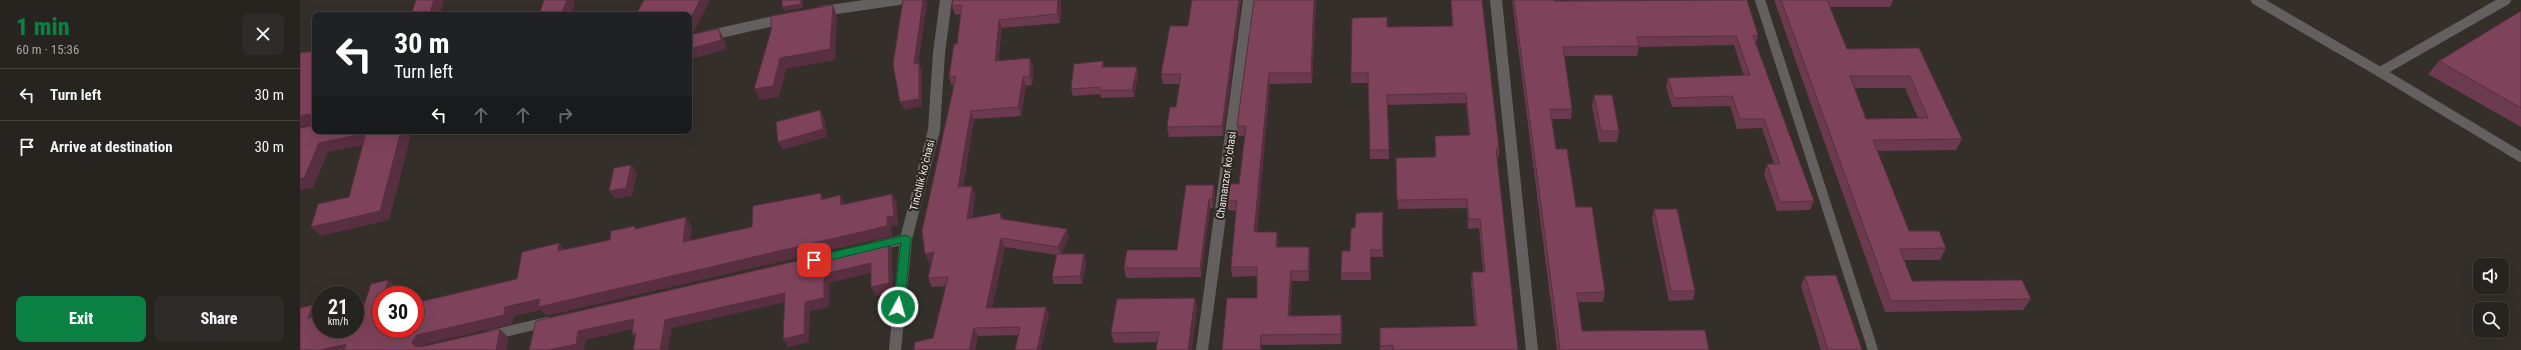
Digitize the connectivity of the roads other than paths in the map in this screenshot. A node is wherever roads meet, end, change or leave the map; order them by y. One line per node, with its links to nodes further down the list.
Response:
1 (900, 0): 8 (lane)
2 (946, 0): 13 (street, Tinchlik koʻchasi)
3 (1249, 0): 18 (street, Chamanzor koʻchasi)
4 (1496, 0): 19 (street)
5 (1760, 0): 20 (lane)
6 (2256, 0): 11 (lane)
7 (2506, 0): 11 (lane)
8 (810, 14)
9 (794, 17): 10 (lane)
10 (692, 39)
11 (2380, 72): 12 (lane)
12 (2521, 157)
13 (906, 238): 14 (lane); 17 (street, Tinchlik koʻchasi)
14 (868, 248)
15 (559, 319): 16 (lane)
16 (482, 337)
17 (894, 350)
18 (1202, 350)
19 (1532, 350)
20 (1873, 350)

